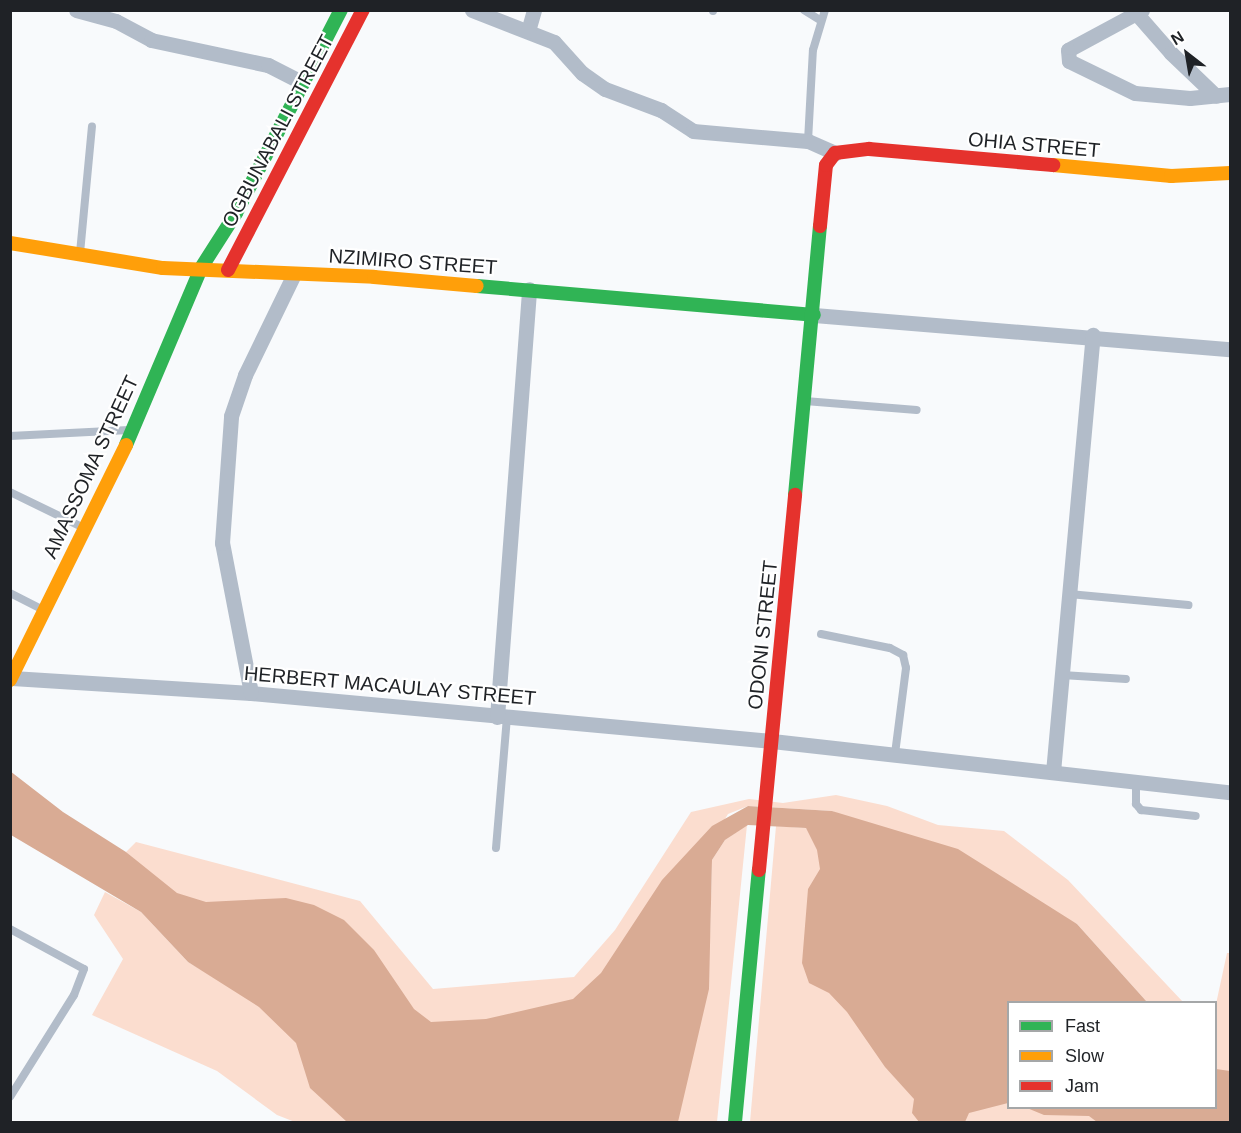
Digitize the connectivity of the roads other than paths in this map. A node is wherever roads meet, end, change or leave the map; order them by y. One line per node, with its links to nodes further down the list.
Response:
1 (76, 10): 11 (street)
2 (340, 10): 11 (street, OGBUNABALI STREET)
3 (363, 10): 17 (street, OGBUNABALI STREET)
4 (472, 10): 10 (street)
5 (534, 10): 10 (street)
6 (804, 10): 9 (lane)
7 (825, 10): 9 (lane)
8 (1139, 12): 12 (street); 12 (street)
9 (820, 20): 14 (lane)
10 (528, 32): 14 (street)
11 (303, 83): 20 (street, OGBUNABALI STREET)
12 (1223, 95)
13 (92, 127): 19 (lane)
14 (808, 141): 15 (street)
15 (835, 153): 16 (street, OHIA STREET); 25 (street, ODONI STREET)
16 (1230, 173)
17 (250, 224): 21 (street, OGBUNABALI STREET); 22 (street)
18 (10, 243): 19 (street, NZIMIRO STREET)
19 (80, 253): 20 (street, NZIMIRO STREET)
20 (201, 268): 21 (street, NZIMIRO STREET); 30 (street, AMASSOMA STREET)
21 (228, 270): 22 (street, NZIMIRO STREET)
22 (264, 272): 23 (street, NZIMIRO STREET)
23 (294, 274): 24 (street, NZIMIRO STREET); 42 (street)
24 (529, 289): 25 (street, NZIMIRO STREET); 43 (street)
25 (814, 315): 26 (street); 28 (street, ODONI STREET)
26 (1093, 335): 27 (street); 35 (street)
27 (1230, 349)
28 (805, 401): 29 (lane); 44 (street, ODONI STREET)
29 (917, 410)
30 (133, 430): 31 (lane); 33 (street, AMASSOMA STREET)
31 (10, 436)
32 (10, 492): 33 (lane)
33 (85, 528): 37 (street, AMASSOMA STREET)
34 (10, 593): 37 (lane)
35 (1069, 594): 36 (lane); 39 (street)
36 (1188, 605)
37 (45, 611): 40 (street, AMASSOMA STREET)
38 (821, 634): 45 (lane)
39 (1062, 675): 41 (lane); 46 (street)
40 (11, 679): 42 (street, HERBERT MACAULAY STREET)
41 (1126, 679)
42 (251, 693): 43 (street, HERBERT MACAULAY STREET)
43 (502, 718): 44 (street, HERBERT MACAULAY STREET); 50 (lane)
44 (768, 741): 45 (street, HERBERT MACAULAY STREET); 53 (street, ODONI STREET)
45 (895, 754): 46 (street, HERBERT MACAULAY STREET)
46 (1053, 772): 47 (street, HERBERT MACAULAY STREET)
47 (1136, 782): 48 (street, HERBERT MACAULAY STREET); 49 (lane)
48 (1230, 792)
49 (1196, 816)
50 (496, 848)
51 (10, 929): 52 (lane)
52 (10, 1097)
53 (735, 1122)

